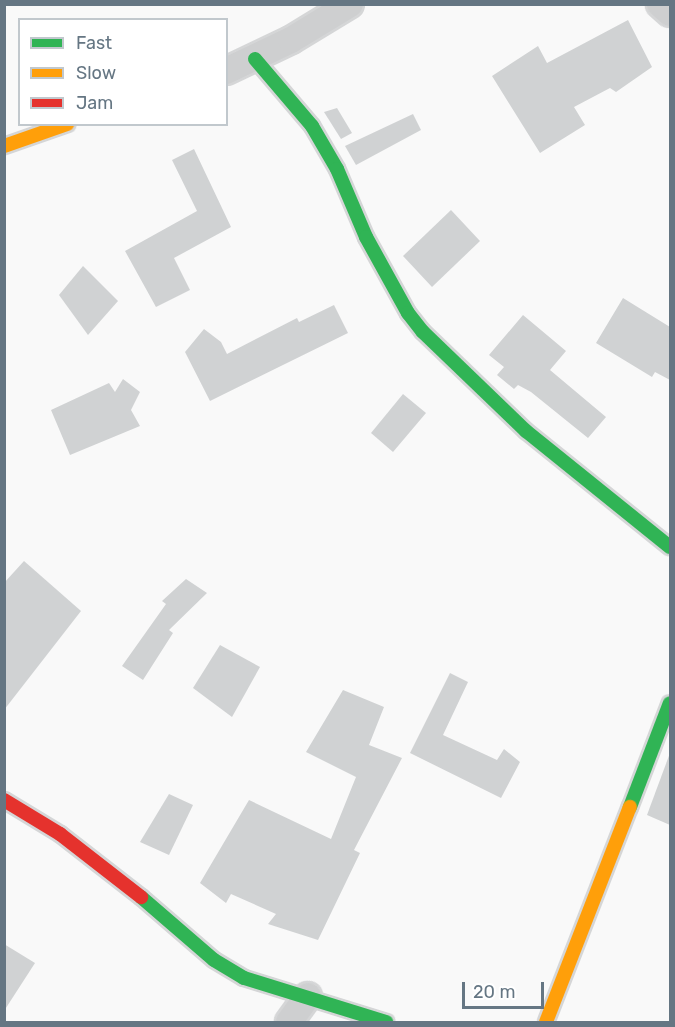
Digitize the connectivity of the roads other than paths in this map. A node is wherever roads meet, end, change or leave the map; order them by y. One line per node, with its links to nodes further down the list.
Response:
1 (350, 4): 4 (street)
2 (660, 4): 3 (street)
3 (670, 13)
4 (255, 59): 5 (street); 8 (street)
5 (228, 70)
6 (62, 126): 7 (street)
7 (4, 146)
8 (670, 547)
9 (670, 703): 14 (street)
10 (4, 800): 11 (street)
11 (308, 996): 12 (street); 13 (street)
12 (289, 1023)
13 (386, 1023)
14 (546, 1023)

